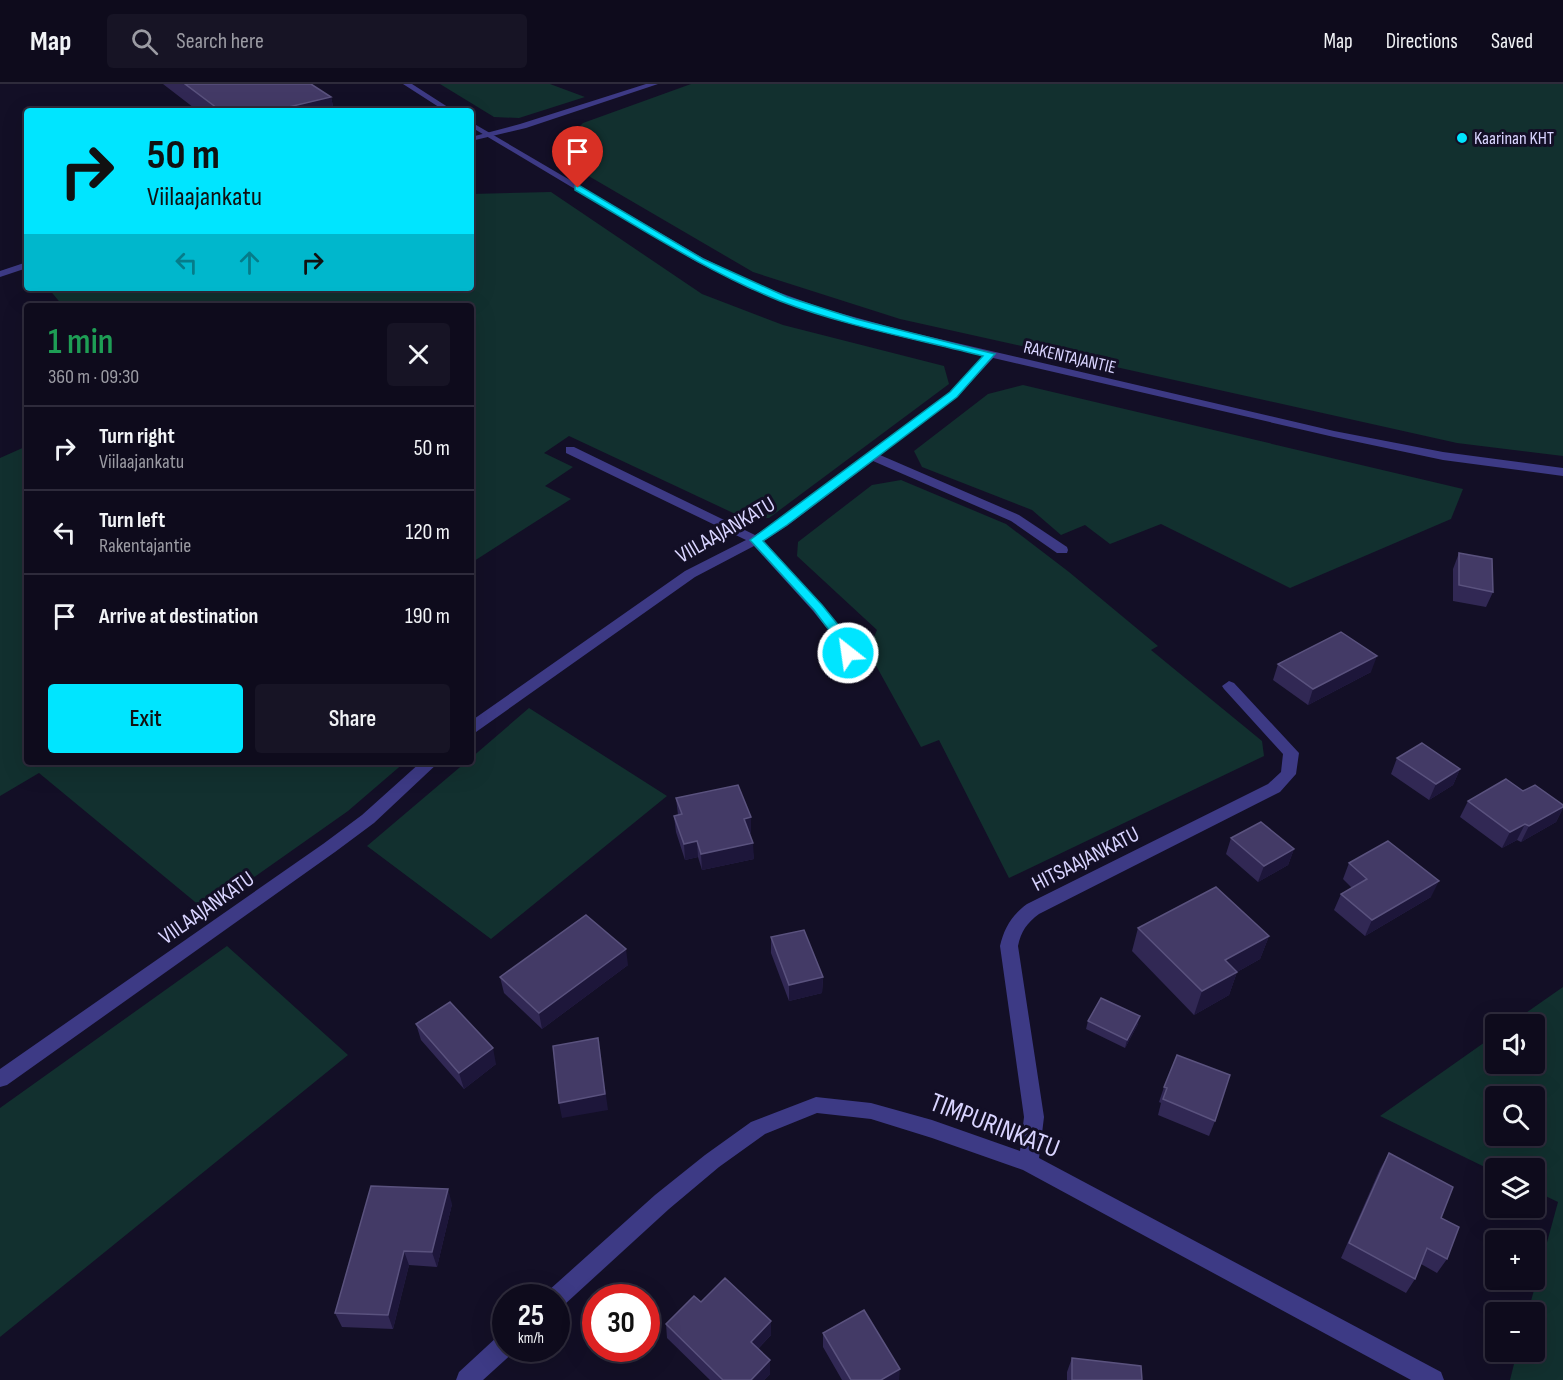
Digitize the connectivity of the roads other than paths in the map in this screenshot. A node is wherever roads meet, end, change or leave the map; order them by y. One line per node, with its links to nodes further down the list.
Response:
1 (407, 84): 3 (street)
2 (654, 84): 5 (street)
3 (445, 108)
4 (474, 126): 5 (street, RAKENTAJANTIE)
5 (488, 134): 6 (street); 9 (street, RAKENTAJANTIE)
6 (474, 138)
7 (24, 266): 8 (street)
8 (0, 274)
9 (990, 354): 11 (street, VIILAAJANKATU); 12 (street, RAKENTAJANTIE)
10 (570, 450): 13 (street)
11 (872, 456): 13 (street, VIILAAJANKATU); 14 (street)
12 (1563, 472)
13 (756, 540): 15 (street); 17 (street, VIILAAJANKATU)
14 (1062, 550)
15 (848, 653)
16 (1229, 686): 20 (street, HITSAAJANKATU)
17 (474, 726)
18 (427, 765): 19 (street, VIILAAJANKATU)
19 (0, 1078)
20 (1029, 1163): 21 (street, TIMPURINKATU); 24 (street, TIMPURINKATU)
21 (570, 1285)
22 (492, 1357): 23 (street)
23 (467, 1380)
24 (1433, 1380)

